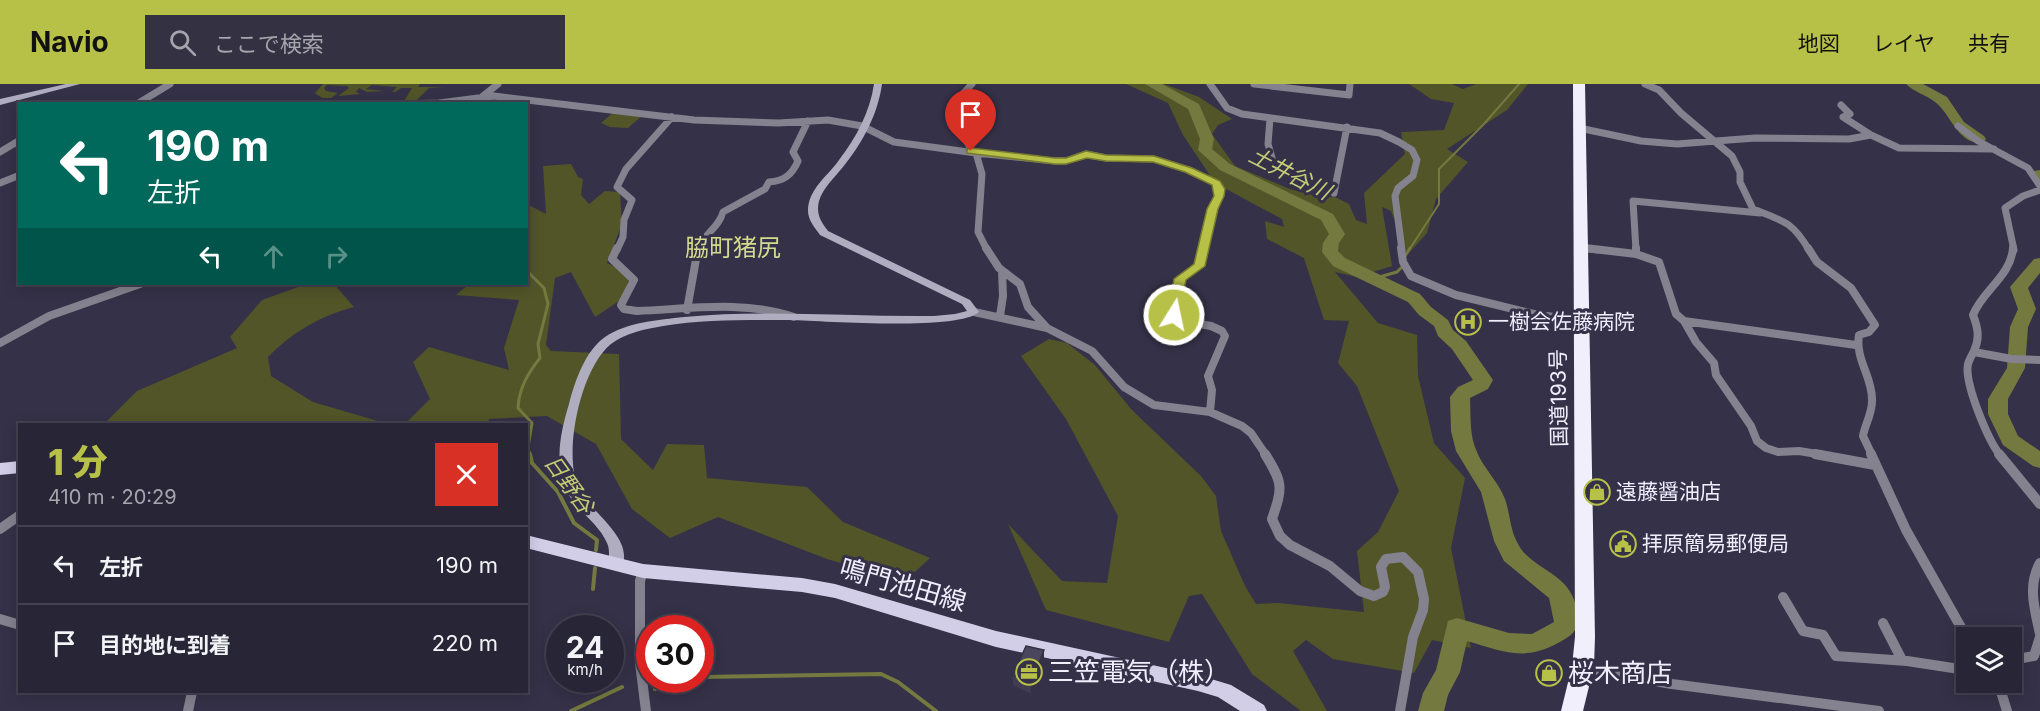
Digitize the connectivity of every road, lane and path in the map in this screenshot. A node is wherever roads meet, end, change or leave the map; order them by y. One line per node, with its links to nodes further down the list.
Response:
1 (76, 84): 12 (street)
2 (170, 84): 13 (street)
3 (498, 84): 11 (street)
4 (878, 84): 19 (street)
5 (972, 84): 28 (street)
6 (1210, 84): 17 (street)
7 (1254, 84): 8 (street)
8 (1350, 84)
9 (1579, 84): 22 (highway, 国道193号)
10 (1645, 84): 25 (street)
11 (483, 96): 14 (street); 16 (street)
12 (0, 102)
13 (140, 102)
14 (432, 102)
15 (1841, 105): 23 (street)
16 (672, 117): 18 (street); 42 (street)
17 (1270, 119): 21 (street); 29 (street)
18 (808, 121): 19 (street); 42 (street)
19 (862, 126): 28 (street); 43 (street)
20 (1958, 126): 26 (street)
21 (1347, 128): 36 (street); 46 (street)
22 (1579, 128): 25 (street); 38 (highway, 国道193号)
23 (1871, 135): 25 (street); 26 (street)
24 (18, 141): 27 (street)
25 (1714, 142): 37 (street)
26 (1994, 149): 31 (street)
27 (0, 152)
28 (973, 152): 40 (street); 53 (street)
29 (1274, 165)
30 (2040, 167): 31 (street)
31 (2028, 168): 35 (street)
32 (18, 176): 33 (street)
33 (2, 180): 34 (street)
34 (18, 182)
35 (2040, 188): 51 (street)
36 (1334, 193)
37 (1762, 212): 39 (street); 50 (street)
38 (1582, 248): 39 (street); 46 (highway, 国道193号)
39 (1636, 254): 47 (street)
40 (1002, 271): 44 (street); 48 (street)
41 (137, 285): 49 (street)
42 (687, 310): 45 (street)
43 (974, 312): 44 (street); 45 (street)
44 (1000, 316): 48 (street)
45 (794, 317): 62 (street)
46 (1580, 320): 72 (highway, 国道193号)
47 (1684, 321): 50 (street); 54 (street)
48 (1047, 328): 53 (street)
49 (0, 343)
50 (1856, 345): 54 (street)
51 (1974, 352): 52 (street); 57 (street)
52 (2040, 360)
53 (1210, 412): 79 (street)
54 (1875, 465): 68 (street)
55 (18, 467): 56 (main road)
56 (0, 469)
57 (2040, 504)
58 (18, 516): 59 (street)
59 (0, 529)
60 (528, 542): 62 (main road, 鳴門池田線)
61 (2040, 563): 69 (street)
62 (616, 565): 63 (main road, 鳴門池田線)
63 (643, 571): 77 (street); 78 (main road, 鳴門池田線)
64 (1783, 597): 71 (street)
65 (0, 619): 67 (street)
66 (1882, 623): 71 (street)
67 (18, 625)
68 (1961, 627)
69 (2040, 635): 70 (street)
70 (2022, 658)
71 (1902, 660): 73 (street)
72 (1583, 666): 80 (highway, 国道193号); 81 (street)
73 (1956, 668)
74 (2001, 693): 82 (street)
75 (189, 694): 76 (street)
76 (188, 711)
77 (646, 711)
78 (1257, 711)
79 (1400, 711)
80 (1572, 711)
81 (1879, 711)
82 (2007, 711)

